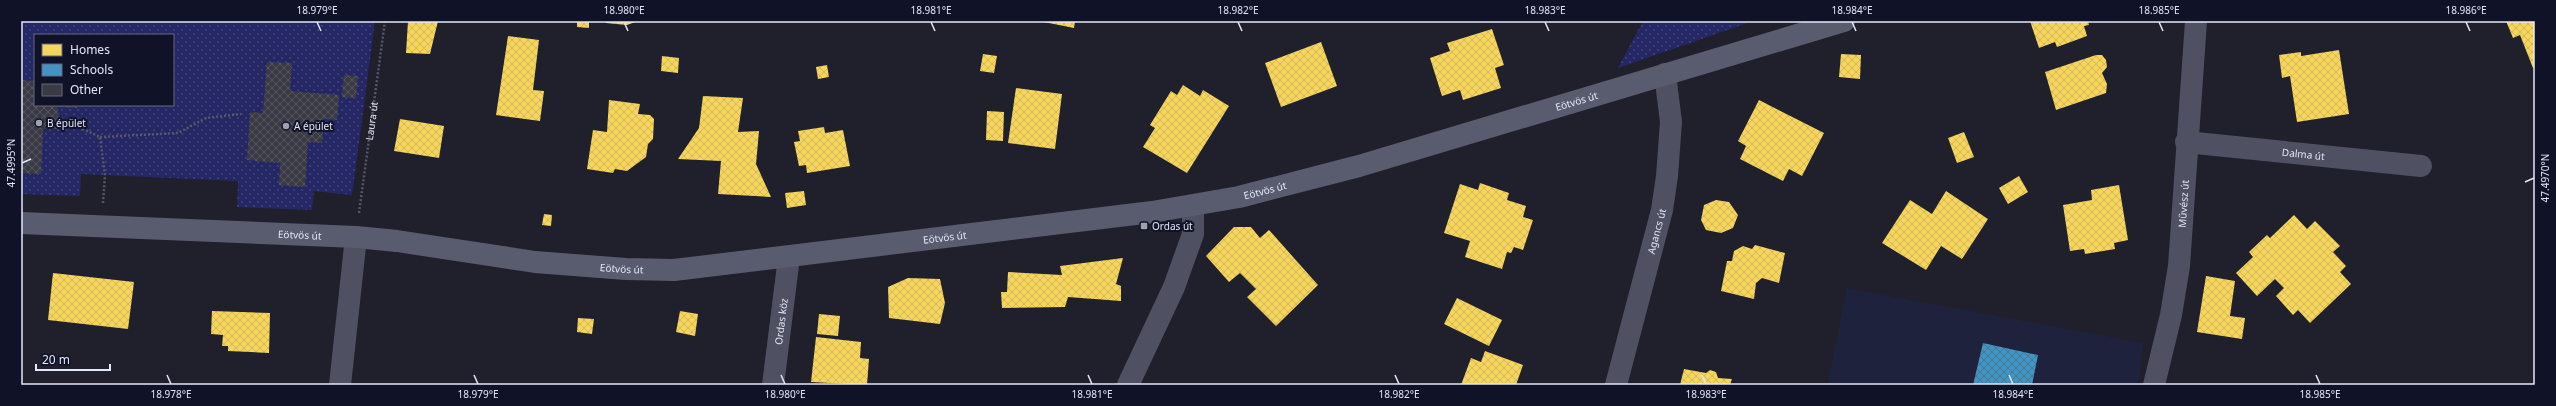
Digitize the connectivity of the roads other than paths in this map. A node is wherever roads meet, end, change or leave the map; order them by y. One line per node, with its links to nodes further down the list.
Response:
1 (1844, 21): 3 (street, Eötvös út)
2 (2196, 21): 5 (street, Művész út)
3 (1805, 27): 4 (street, Eötvös út)
4 (1665, 74): 7 (street, Eötvös út); 14 (street, Agancs út)
5 (2186, 142): 6 (street, Dalma út); 15 (street, Művész út)
6 (2421, 166)
7 (1193, 206): 10 (street, Eötvös út); 13 (street)
8 (21, 223): 9 (street, Eötvös út)
9 (357, 229): 10 (street, Eötvös út); 11 (street)
10 (789, 258): 12 (street, Ordas köz)
11 (340, 385)
12 (773, 385)
13 (1128, 385)
14 (1616, 385)
15 (2154, 385)

